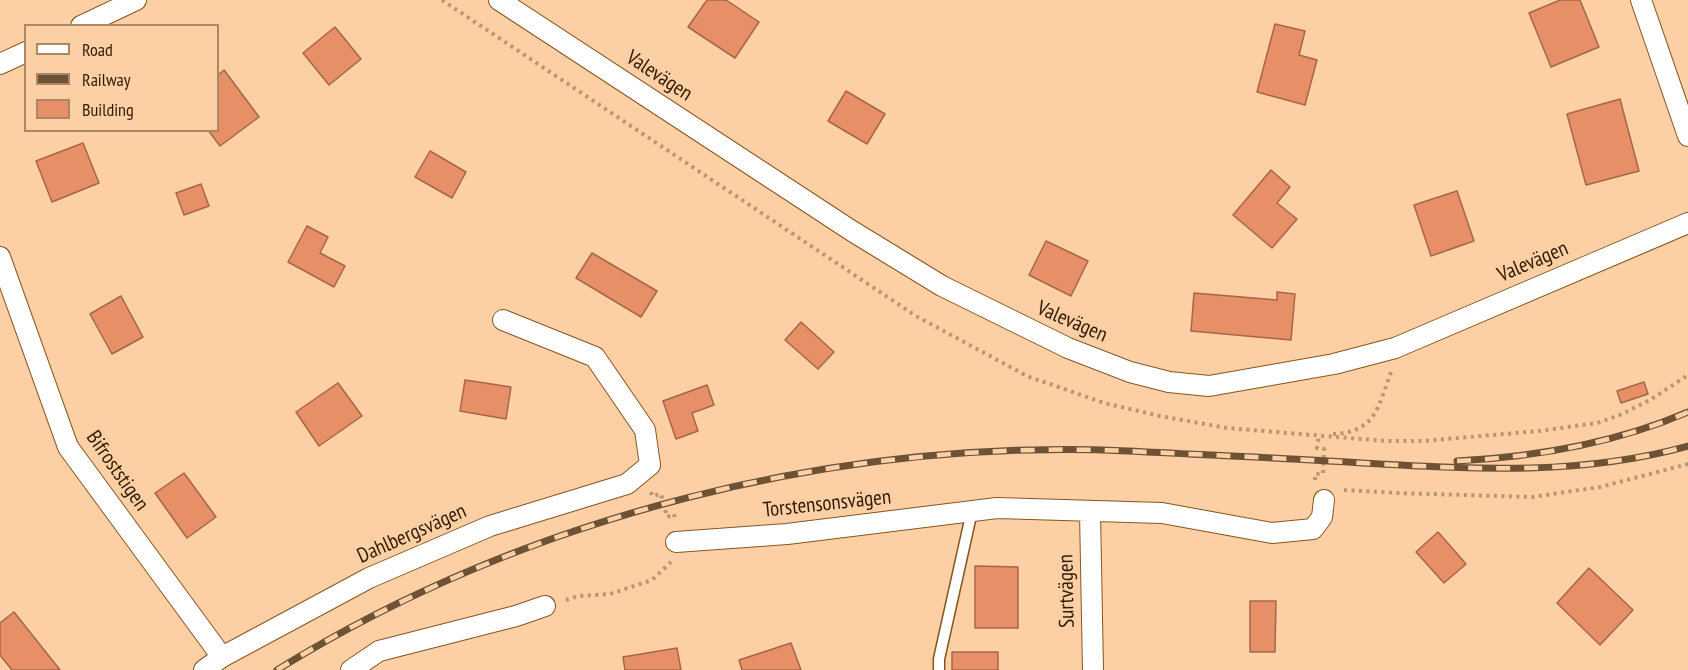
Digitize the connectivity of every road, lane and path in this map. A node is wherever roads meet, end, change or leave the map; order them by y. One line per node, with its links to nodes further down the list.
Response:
1 (136, 0): 4 (street)
2 (499, 0): 11 (street, Valevägen)
3 (1641, 0): 7 (street)
4 (85, 24)
5 (24, 53): 6 (street)
6 (0, 64)
7 (1688, 136)
8 (1688, 223): 11 (street, Valevägen)
9 (0, 257): 23 (street, Bifroststigen)
10 (503, 320): 17 (street)
11 (1395, 348): 14 (path)
12 (1688, 375): 14 (path)
13 (1282, 431): 14 (path)
14 (1318, 435): 15 (path)
15 (1324, 449)
16 (1688, 464): 18 (path)
17 (650, 465): 21 (path); 23 (street, Dahlbergsvägen)
18 (1330, 495): 20 (street, Torstensonsvägen)
19 (972, 511): 20 (street, Torstensonsvägen); 21 (street, Torstensonsvägen); 26 (lane)
20 (1090, 512): 27 (street, Surtvägen)
21 (676, 542): 22 (path)
22 (545, 606): 25 (street)
23 (222, 657): 24 (street, Dahlbergsvägen)
24 (204, 670)
25 (351, 670)
26 (939, 670)
27 (1093, 670)

